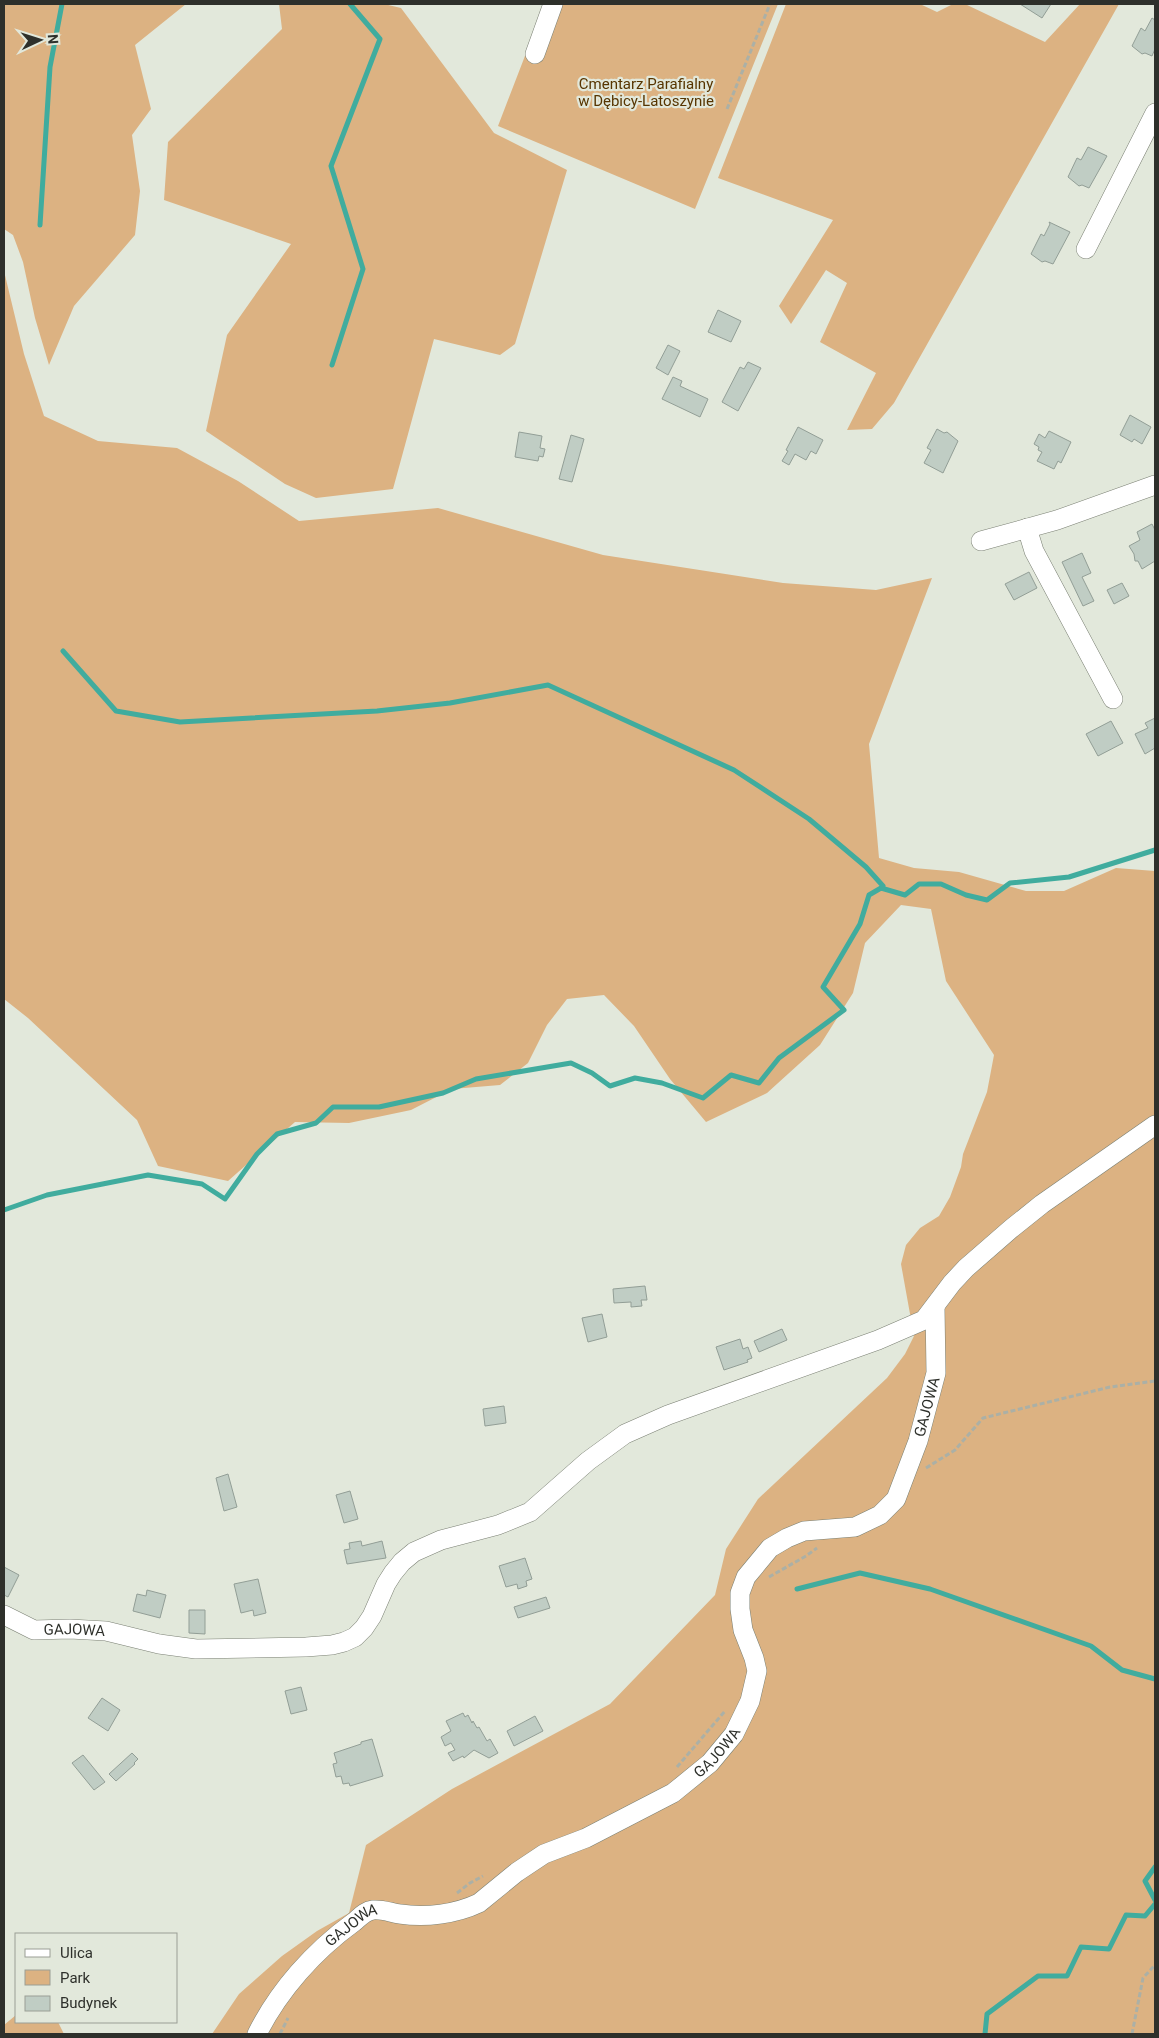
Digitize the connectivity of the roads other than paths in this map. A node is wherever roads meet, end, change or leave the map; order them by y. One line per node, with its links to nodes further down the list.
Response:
1 (553, 4): 2 (street)
2 (535, 54)
3 (1155, 113): 4 (street)
4 (1086, 249)
5 (1155, 485): 6 (street)
6 (1027, 528): 7 (street); 8 (street)
7 (981, 541)
8 (1112, 698)
9 (1155, 1125): 10 (street, GAJOWA)
10 (935, 1307): 11 (street, GAJOWA); 12 (street, GAJOWA)
11 (4, 1615)
12 (257, 2034)

